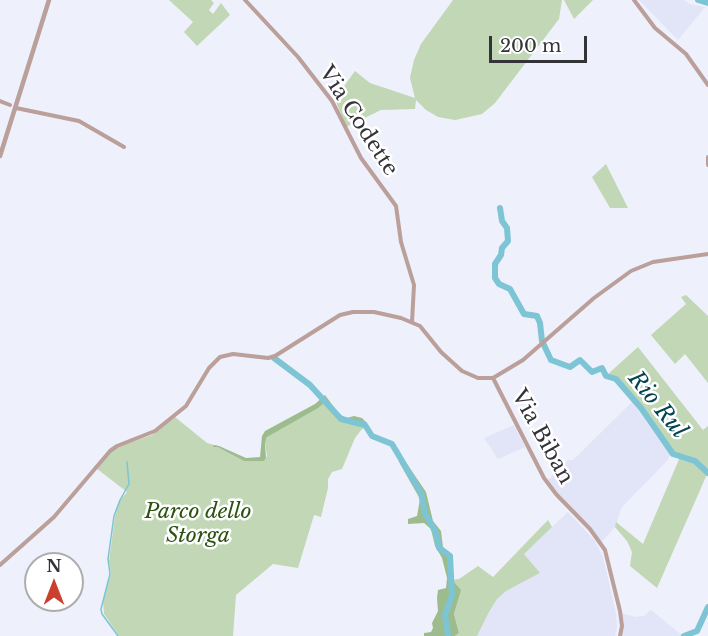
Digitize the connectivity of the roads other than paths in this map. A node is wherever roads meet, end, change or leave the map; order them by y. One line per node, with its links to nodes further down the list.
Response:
1 (49, 0): 6 (street)
2 (244, 0): 12 (street, Via Codette)
3 (634, 0): 4 (street)
4 (708, 85)
5 (0, 101): 6 (street)
6 (13, 106): 7 (street); 8 (street)
7 (124, 147)
8 (0, 156)
9 (708, 157): 10 (street)
10 (708, 165)
11 (708, 254): 13 (street)
12 (412, 322): 13 (street); 14 (street)
13 (493, 378): 15 (street, Via Biban)
14 (0, 565)
15 (620, 636)

